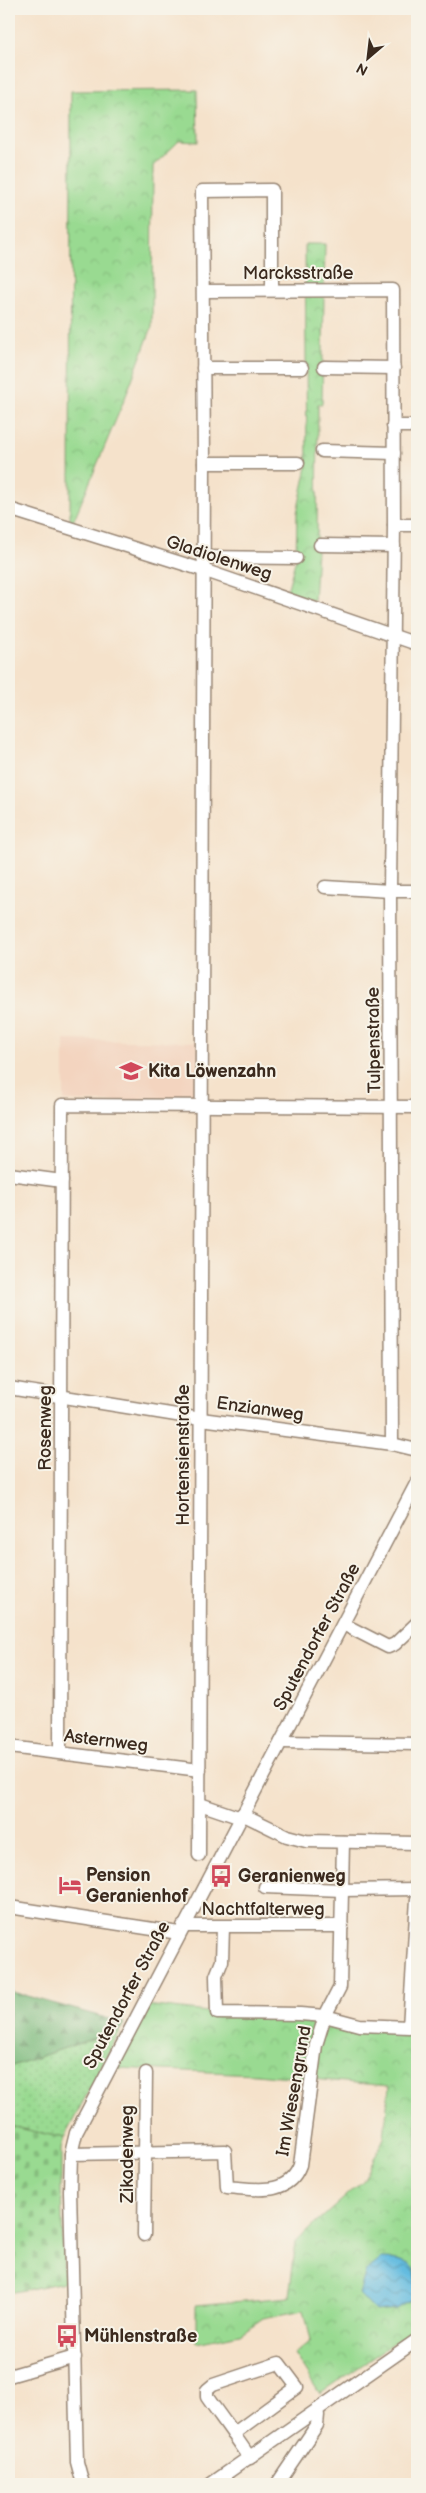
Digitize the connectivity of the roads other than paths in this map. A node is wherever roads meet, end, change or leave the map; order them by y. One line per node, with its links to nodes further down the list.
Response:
1 (272, 290): 2 (street, Marcksstraße); 3 (street, Marcksstraße); 3 (street, Hortensienstraße)
2 (393, 290): 7 (street, Tulpenstraße)
3 (204, 291): 5 (street, Hortensienstraße)
4 (324, 367): 7 (street)
5 (202, 368): 6 (street); 12 (street, Hortensienstraße)
6 (302, 368)
7 (394, 368): 8 (street, Tulpenstraße)
8 (393, 426): 9 (street); 11 (street, Tulpenstraße)
9 (417, 426)
10 (322, 451): 11 (street)
11 (394, 453): 15 (street, Tulpenstraße)
12 (204, 463): 13 (street); 20 (street, Hortensienstraße)
13 (298, 463)
14 (9, 509): 20 (street, Gladiolenweg)
15 (394, 525): 16 (street); 18 (street, Tulpenstraße)
16 (417, 526)
17 (320, 546): 18 (street)
18 (394, 546): 21 (street, Tulpenstraße)
19 (296, 558): 20 (street)
20 (203, 564): 21 (street, Gladiolenweg); 26 (street, Hortensienstraße)
21 (392, 635): 22 (street, Gladiolenweg); 25 (street, Tulpenstraße)
22 (417, 644)
23 (325, 887): 25 (street)
24 (417, 891): 25 (street)
25 (390, 892): 27 (street, Tulpenstraße)
26 (200, 1106): 27 (street); 30 (street, Rosenweg); 33 (street, Hortensienstraße)
27 (392, 1106): 28 (street); 34 (street, Tulpenstraße)
28 (417, 1107)
29 (9, 1174): 30 (street)
30 (62, 1181): 32 (street, Rosenweg)
31 (9, 1388): 32 (street, Enzianweg)
32 (62, 1396): 33 (street, Enzianweg); 42 (street, Rosenweg)
33 (201, 1418): 34 (street, Enzianweg); 43 (street, Hortensienstraße)
34 (392, 1444): 35 (street, Enzianweg)
35 (417, 1450)
36 (417, 1482): 38 (street, Sputendorfer Straße)
37 (417, 1623): 38 (street)
38 (343, 1624): 39 (street, Sputendorfer Straße)
39 (281, 1742): 40 (street); 45 (street, Sputendorfer Straße)
40 (417, 1744)
41 (9, 1747): 42 (street, Asternweg)
42 (60, 1752): 43 (street, Asternweg)
43 (200, 1770): 44 (street, Hortensienstraße)
44 (200, 1804): 45 (street); 48 (street, Hortensienstraße)
45 (242, 1816): 46 (street); 56 (street, Sputendorfer Straße)
46 (343, 1842): 47 (street); 51 (street, Im Wiesengrund)
47 (417, 1843)
48 (199, 1856)
49 (265, 1886): 51 (street)
50 (417, 1889): 51 (street)
51 (342, 1890): 54 (street, Im Wiesengrund)
52 (417, 1899): 57 (street)
53 (9, 1907): 56 (street)
54 (342, 1926): 55 (street, Nachtfalterweg); 57 (street, Im Wiesengrund)
55 (224, 1927): 56 (street, Nachtfalterweg); 57 (street)
56 (181, 1930): 59 (street, Sputendorfer Straße)
57 (325, 2016): 60 (street, Im Wiesengrund)
58 (146, 2073): 60 (street, Zikadenweg)
59 (71, 2154): 60 (street, Im Wiesengrund); 63 (street, Sputendorfer Straße)
60 (144, 2154): 61 (street, Zikadenweg)
61 (144, 2235)
62 (417, 2340): 65 (street)
63 (75, 2357): 64 (street); 68 (street, Sputendorfer Straße)
64 (9, 2376)
65 (316, 2412): 67 (street); 70 (street)
66 (233, 2434): 66 (street); 67 (street)
67 (250, 2458): 69 (street)
68 (83, 2484)
69 (211, 2484)
70 (277, 2484)

